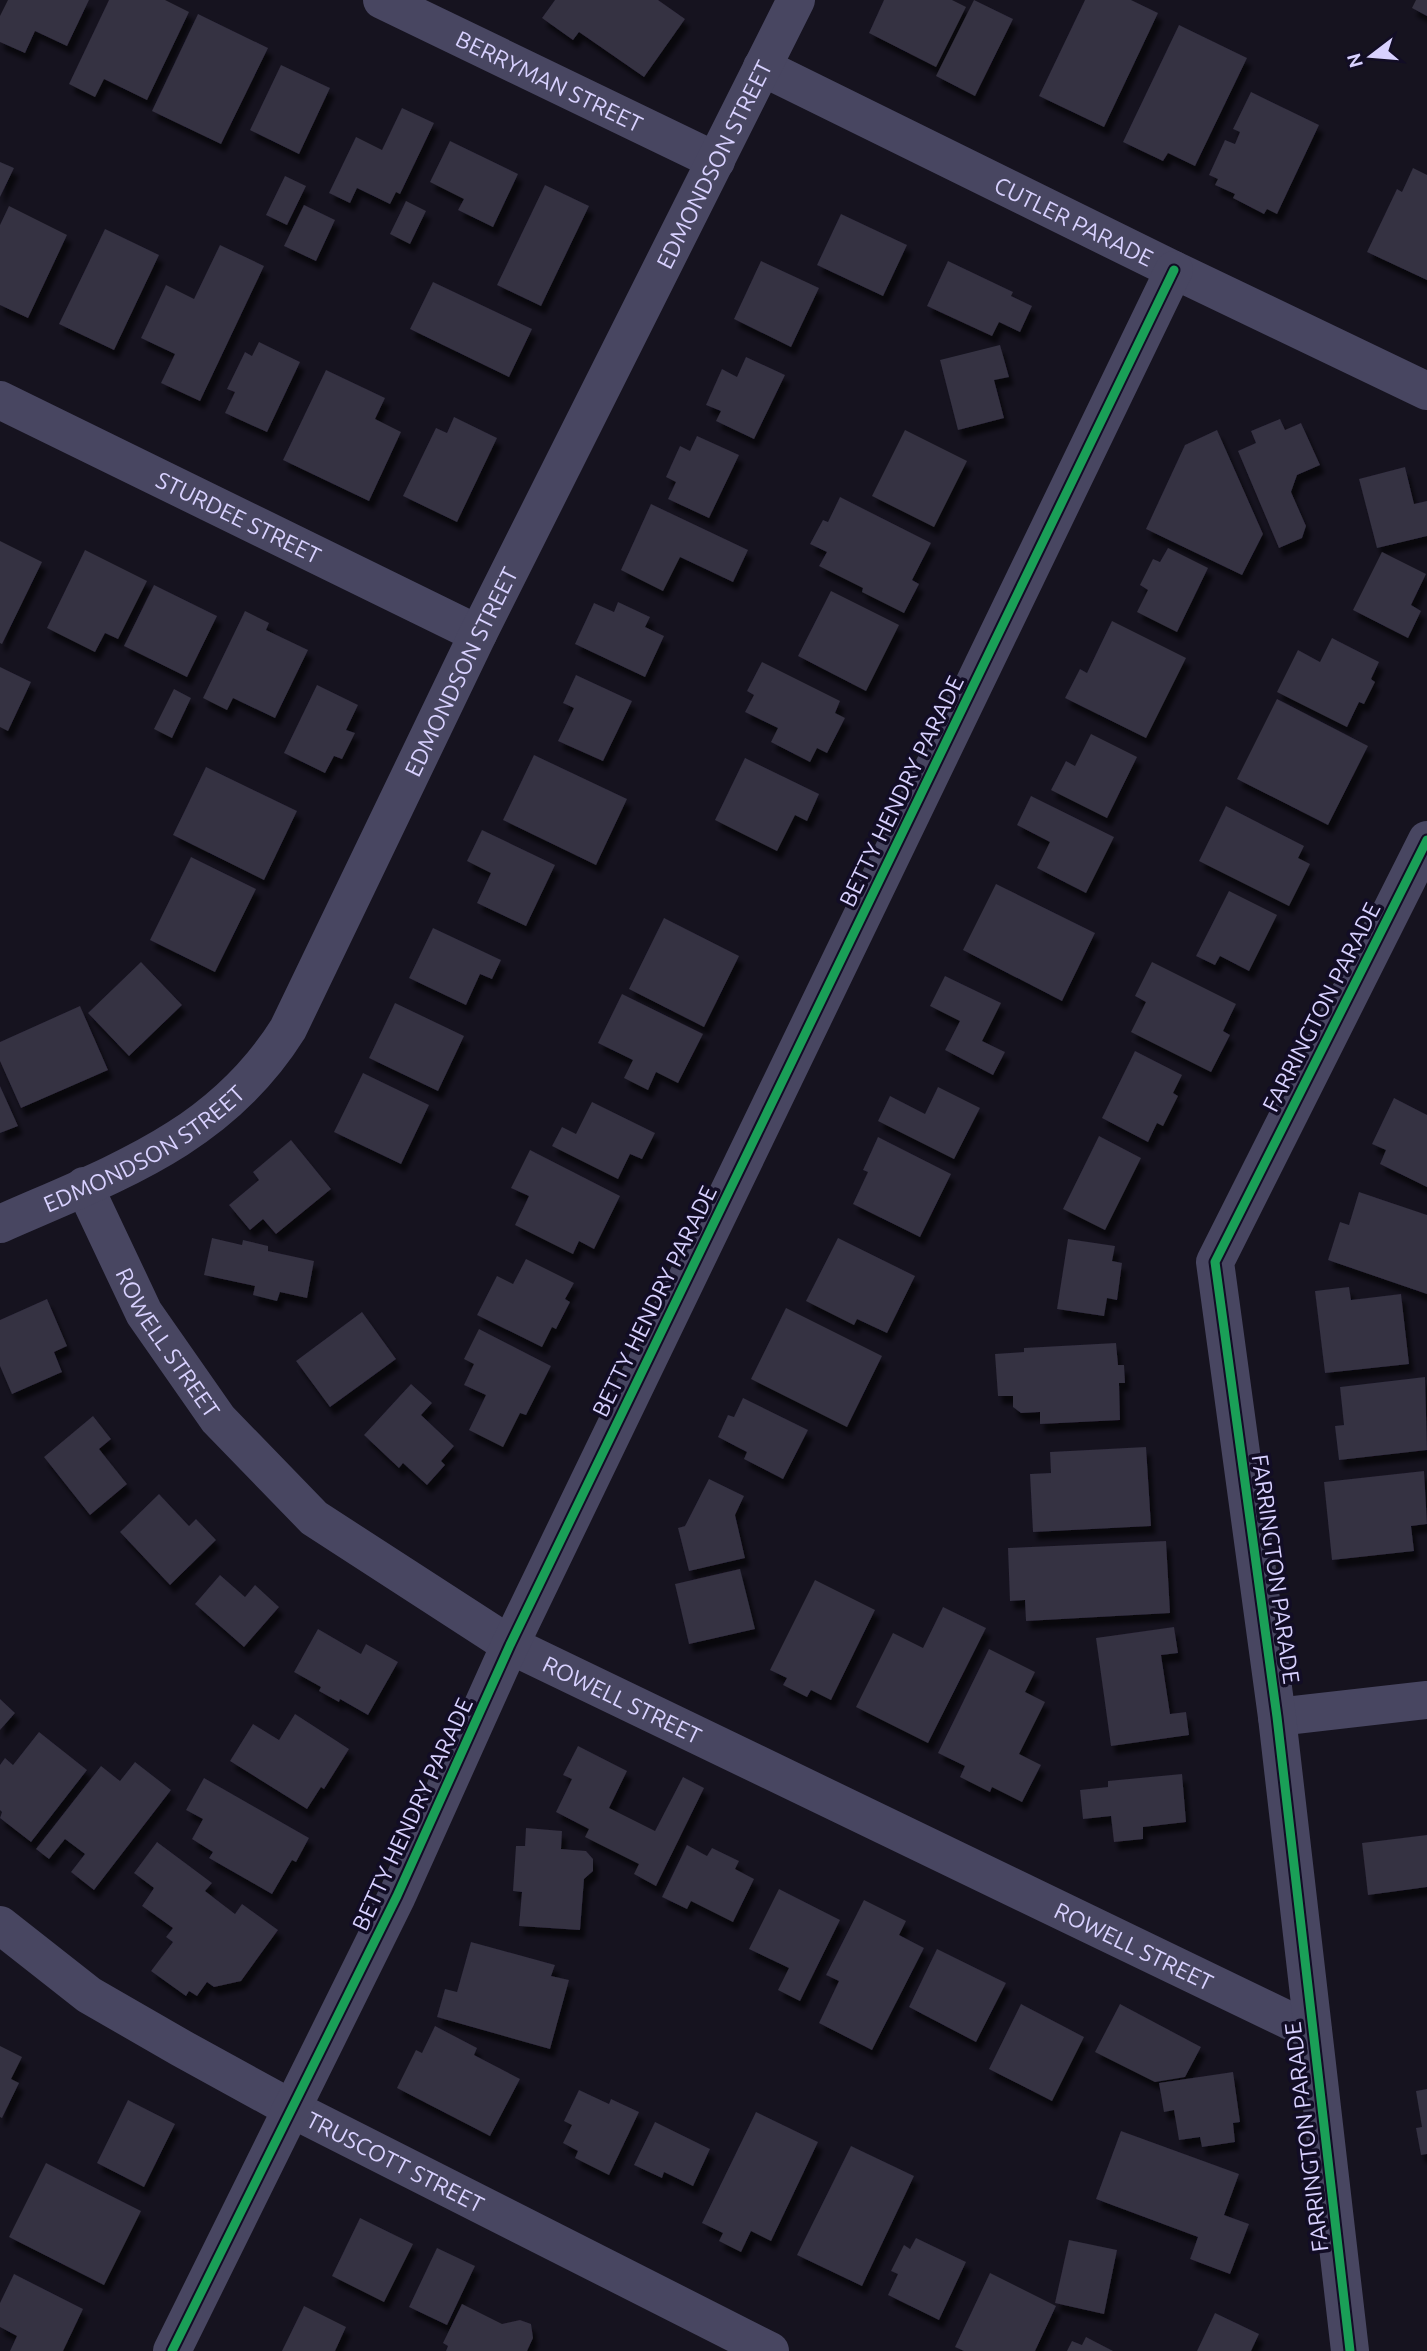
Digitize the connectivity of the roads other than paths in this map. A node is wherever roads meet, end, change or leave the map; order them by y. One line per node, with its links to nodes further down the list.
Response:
1 (382, 0): 4 (street, BERRYMAN STREET)
2 (796, 0): 3 (street, EDMONDSON STREET)
3 (762, 67): 4 (street, EDMONDSON STREET); 5 (street, CUTLER PARADE)
4 (716, 161): 8 (street, EDMONDSON STREET)
5 (1174, 270): 6 (street, CUTLER PARADE); 12 (street, BETTY HENDRY PARADE)
6 (1427, 391)
7 (0, 400): 8 (street, STURDEE STREET)
8 (478, 634): 10 (street, EDMONDSON STREET)
9 (1427, 840): 14 (street, FARRINGTON PARADE)
10 (84, 1186): 11 (street, EDMONDSON STREET); 12 (street, ROWELL STREET)
11 (0, 1224)
12 (510, 1644): 16 (street, ROWELL STREET); 17 (street, BETTY HENDRY PARADE)
13 (1427, 1700): 14 (street)
14 (1277, 1717): 16 (street, FARRINGTON PARADE)
15 (0, 1926): 17 (street, TRUSCOTT STREET)
16 (1313, 2032): 20 (street, FARRINGTON PARADE)
17 (292, 2109): 18 (street, BETTY HENDRY PARADE); 19 (street, TRUSCOTT STREET)
18 (172, 2351)
19 (770, 2351)
20 (1350, 2351)

